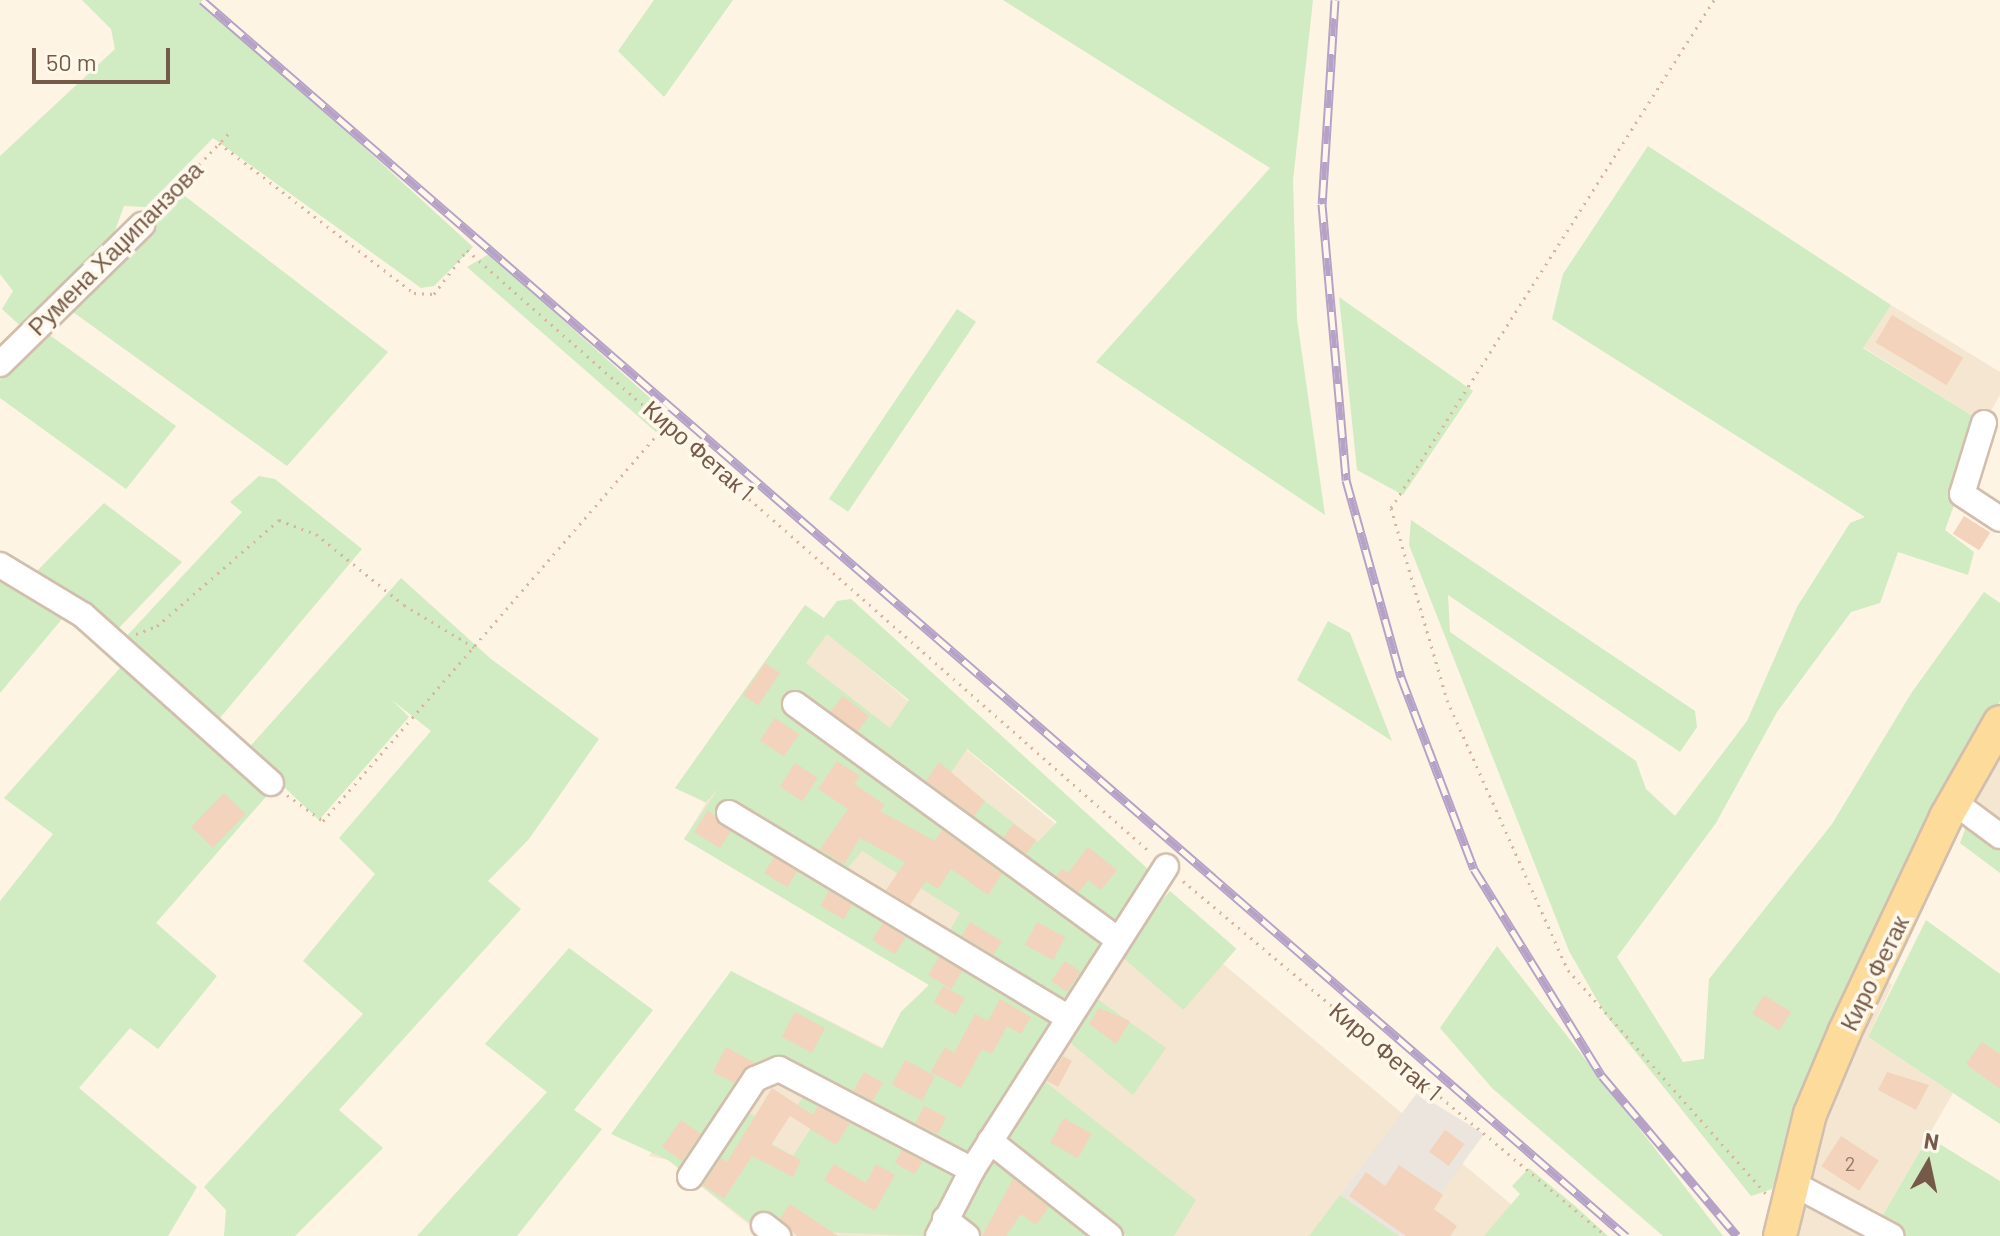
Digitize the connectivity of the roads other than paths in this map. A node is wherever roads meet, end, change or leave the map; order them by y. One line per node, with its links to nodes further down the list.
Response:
1 (142, 225): 2 (street, Румена Хаџипанзова)
2 (0, 364)
3 (1984, 423): 4 (street)
4 (2000, 519)
5 (0, 565): 8 (street)
6 (795, 704): 13 (street)
7 (2000, 722): 9 (main road, Киро Фетак)
8 (271, 783)
9 (1954, 802): 11 (street); 18 (main road, Киро Фетак)
10 (729, 813): 14 (street)
11 (2000, 836)
12 (1166, 867): 13 (street)
13 (1117, 939): 14 (street)
14 (1067, 1017): 15 (street)
15 (990, 1141): 16 (street); 22 (street)
16 (972, 1170): 17 (street); 20 (street)
17 (690, 1177)
18 (1790, 1182): 19 (main road, Киро Фетак); 23 (street)
19 (1782, 1225)
20 (941, 1228): 21 (street)
21 (967, 1236)
22 (1110, 1236)
23 (1891, 1236)

